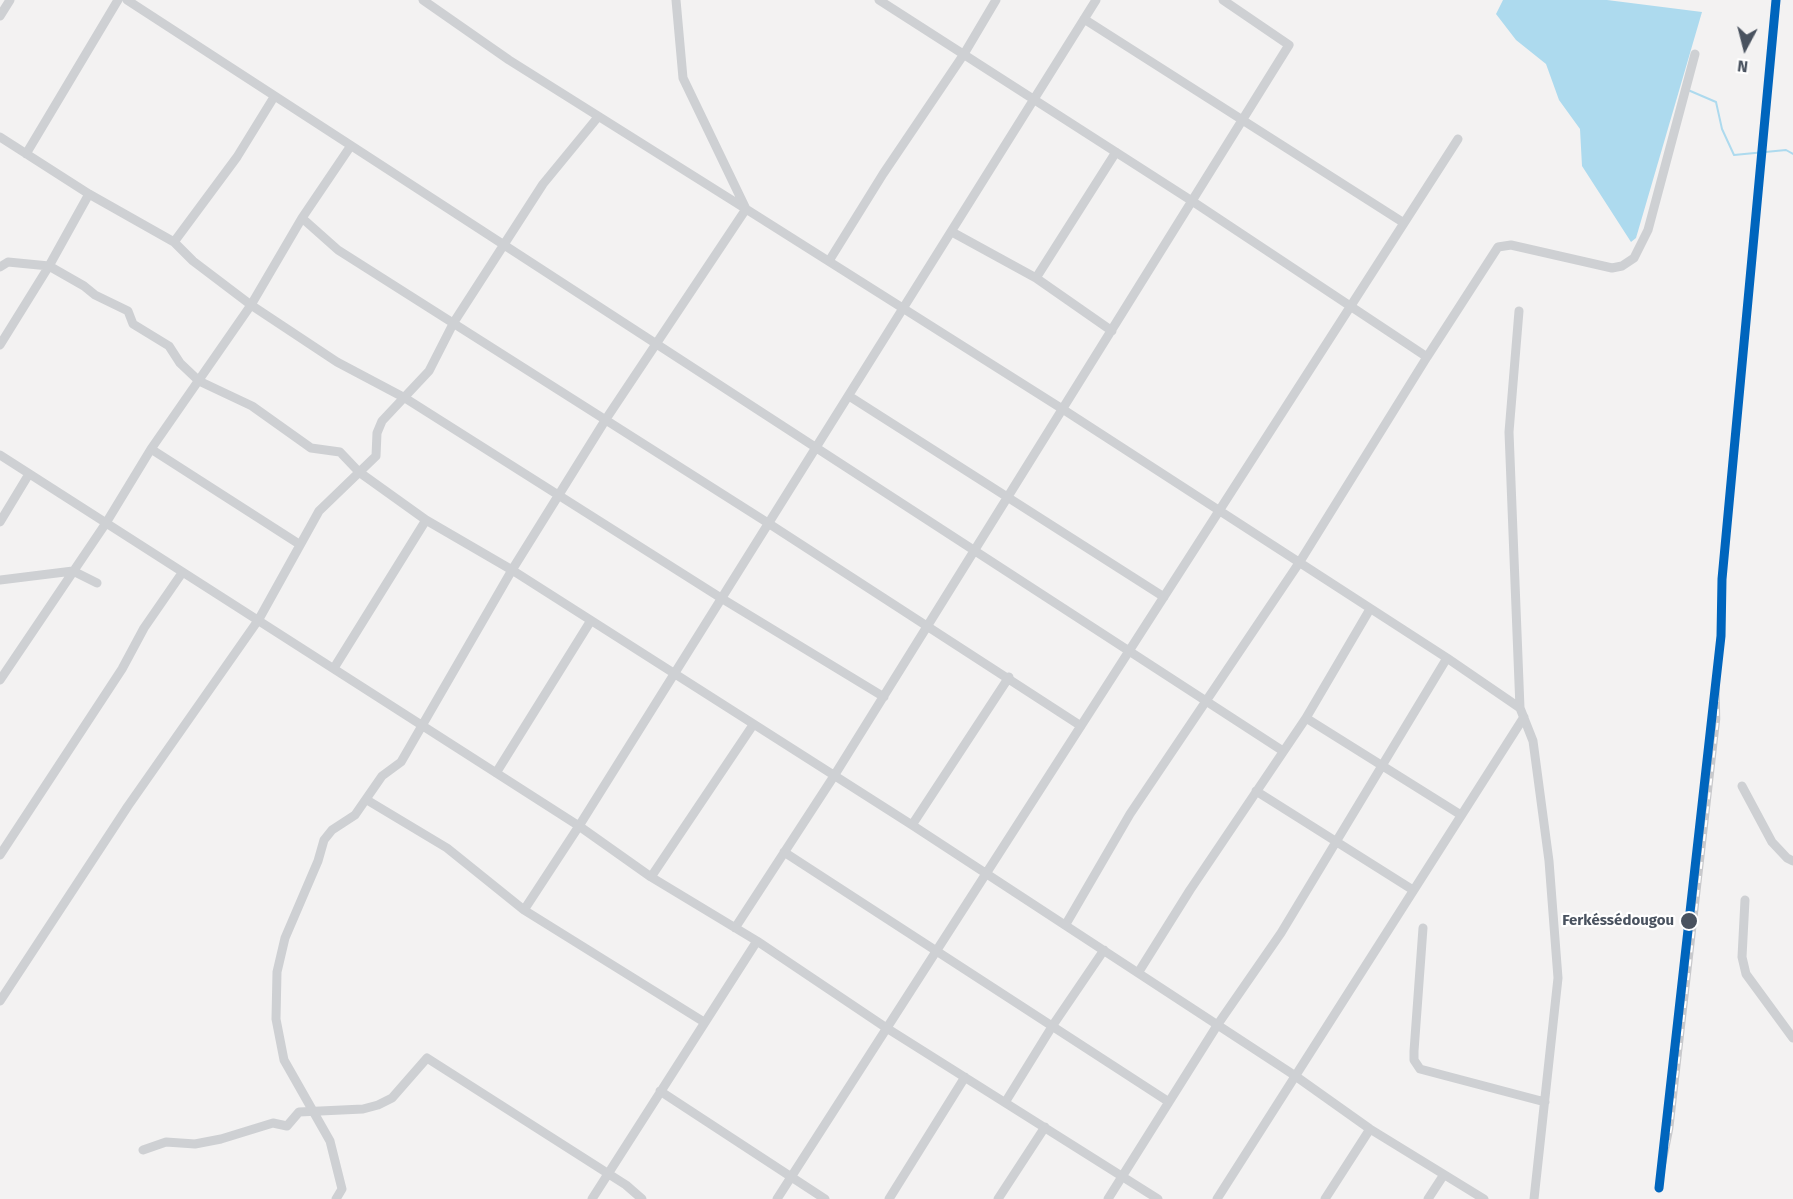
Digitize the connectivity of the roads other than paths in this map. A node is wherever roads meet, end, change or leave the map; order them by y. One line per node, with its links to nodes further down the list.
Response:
1 (10, 0): 10 (street)
2 (118, 0): 22 (street)
3 (127, 0): 14 (street)
4 (423, 0): 16 (street)
5 (676, 0): 25 (street)
6 (996, 0): 12 (street)
7 (1096, 0): 11 (street)
8 (1223, 0): 17 (street)
9 (884, 1): 12 (street)
10 (0, 16)
11 (1084, 19): 15 (street); 17 (street)
12 (964, 54): 15 (street); 31 (street)
13 (1695, 54): 43 (street)
14 (274, 97): 20 (street); 29 (street)
15 (1035, 99): 21 (street); 28 (street)
16 (598, 117): 25 (street); 30 (street)
17 (1244, 120): 24 (street); 27 (street)
18 (0, 137): 22 (street)
19 (1458, 139): 27 (street)
20 (350, 147): 26 (street); 30 (street)
21 (1116, 152): 24 (street); 34 (street)
22 (26, 154): 23 (street)
23 (89, 194): 29 (street); 32 (street)
24 (1192, 201): 36 (street); 40 (street)
25 (746, 209): 31 (street); 42 (street)
26 (302, 218): 35 (street); 39 (street)
27 (1404, 223): 36 (street)
28 (952, 232): 34 (street); 37 (street)
29 (174, 242): 35 (street)
30 (505, 244): 39 (street); 42 (street)
31 (829, 261): 37 (street)
32 (49, 266): 33 (street); 41 (street); 44 (street)
33 (0, 267)
34 (1036, 278): 40 (street)
35 (251, 305): 44 (street); 46 (street)
36 (1350, 306): 43 (street); 56 (street)
37 (904, 308): 45 (street); 47 (street)
38 (1519, 311): 83 (street)
39 (454, 322): 46 (street); 48 (street)
40 (1112, 331): 47 (street)
41 (0, 345)
42 (656, 345): 48 (street); 49 (street)
43 (1427, 357): 63 (street)
44 (199, 381): 50 (street); 52 (street)
45 (849, 396): 49 (street); 55 (street)
46 (405, 398): 52 (street); 54 (street)
47 (1064, 410): 55 (street); 56 (street)
48 (606, 419): 54 (street); 60 (street)
49 (816, 448): 60 (street); 62 (street)
50 (151, 449): 59 (street); 61 (street)
51 (0, 455): 53 (street)
52 (359, 472): 57 (street); 61 (street)
53 (29, 474): 58 (street); 59 (street)
54 (560, 495): 64 (street); 70 (street)
55 (1010, 496): 62 (street); 69 (street)
56 (1219, 512): 63 (street); 69 (street)
57 (426, 520): 64 (street); 77 (street)
58 (0, 522)
59 (106, 523): 65 (street); 66 (street)
60 (768, 523): 70 (street); 74 (street)
61 (299, 544): 72 (street)
62 (975, 552): 74 (street); 75 (street)
63 (1299, 563): 71 (street); 82 (street)
64 (512, 570): 73 (street); 85 (street)
65 (73, 571): 67 (street); 68 (street); 80 (street)
66 (182, 573): 72 (street); 100 (street)
67 (0, 580)
68 (97, 583)
69 (1164, 597): 75 (street)
70 (721, 598): 78 (street); 81 (street)
71 (1370, 609): 76 (street); 84 (street)
72 (259, 619): 77 (street); 114 (street)
73 (590, 622): 78 (street); 90 (street)
74 (928, 626): 79 (street); 81 (street)
75 (1128, 651): 82 (street); 87 (street)
76 (1448, 658): 83 (street); 89 (street)
77 (333, 668): 85 (street)
78 (672, 674): 86 (street); 97 (street)
79 (1009, 677): 87 (street); 96 (street)
80 (0, 680)
81 (884, 697): 91 (street)
82 (1208, 700): 88 (street); 107 (street)
83 (1522, 713): 95 (street); 125 (street)
84 (1306, 718): 88 (street); 89 (street)
85 (421, 724): 90 (street); 94 (street)
86 (753, 725): 91 (street); 103 (street)
87 (1082, 726): 102 (street)
88 (1284, 751): 93 (street)
89 (1382, 766): 95 (street); 98 (street)
90 (496, 773): 97 (street)
91 (834, 776): 96 (street); 99 (street)
92 (1742, 786): 101 (street)
93 (1256, 791): 98 (street); 113 (street)
94 (367, 800): 106 (street); 126 (street)
95 (1461, 815): 104 (street)
96 (912, 825): 102 (street)
97 (579, 826): 103 (street); 106 (street)
98 (1335, 842): 104 (street); 116 (street)
99 (784, 852): 109 (street); 111 (street)
100 (0, 855)
101 (1793, 861)
102 (986, 874): 107 (street); 111 (street)
103 (651, 876): 109 (street)
104 (1413, 890): 120 (street)
105 (1745, 900): 119 (street)
106 (524, 909): 115 (street)
107 (1066, 924): 112 (street)
108 (1423, 927): 125 (street)
109 (735, 928): 110 (street)
110 (757, 941): 115 (street); 118 (street)
111 (936, 950): 117 (street); 118 (street)
112 (1104, 950): 113 (street); 117 (street)
113 (1138, 973): 116 (street)
114 (0, 1001)
115 (704, 1022): 122 (street)
116 (1218, 1024): 120 (street); 124 (street)
117 (1053, 1025): 123 (street); 124 (street)
118 (885, 1027): 121 (street); 133 (street)
119 (1793, 1038)
120 (1294, 1074): 128 (street); 143 (street)
121 (965, 1077): 123 (street); 139 (street)
122 (660, 1091): 130 (street); 133 (street)
123 (1006, 1101): 127 (street)
124 (1169, 1102): 131 (street)
125 (1545, 1102): 147 (street)
126 (316, 1112): 129 (street); 130 (street); 134 (street)
127 (1045, 1127): 131 (street); 140 (street)
128 (1370, 1129): 132 (street); 144 (street)
129 (143, 1150)
130 (606, 1172): 135 (street); 136 (street)
131 (1123, 1176): 141 (street); 142 (street)
132 (1443, 1176): 145 (street); 146 (street)
133 (790, 1178): 137 (street); 138 (street)
134 (336, 1199)
135 (592, 1199)
136 (642, 1199)
137 (777, 1199)
138 (825, 1199)
139 (889, 1199)
140 (998, 1199)
141 (1108, 1199)
142 (1158, 1199)
143 (1217, 1199)
144 (1325, 1199)
145 (1428, 1199)
146 (1484, 1199)
147 (1534, 1199)

